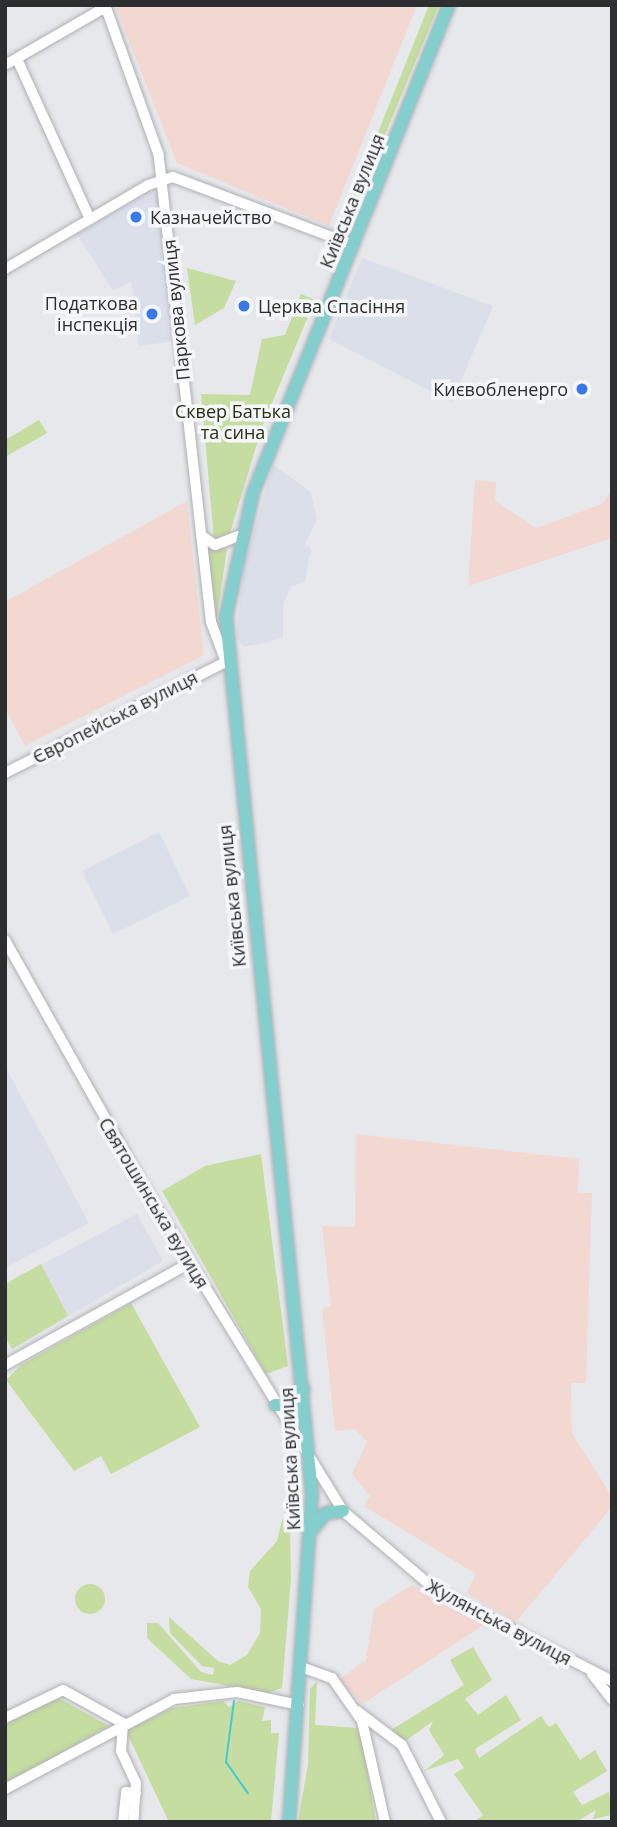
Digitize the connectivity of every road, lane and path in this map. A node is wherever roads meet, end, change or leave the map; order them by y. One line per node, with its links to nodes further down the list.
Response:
1 (449, 5): 7 (main road, Київська вулиця)
2 (106, 6): 3 (street); 5 (street, Паркова вулиця)
3 (16, 59): 4 (street); 6 (street)
4 (5, 65)
5 (161, 179): 6 (street); 7 (street); 9 (street, Паркова вулиця)
6 (90, 219): 8 (street)
7 (353, 245): 10 (main road, Київська вулиця)
8 (5, 269)
9 (201, 535): 10 (street); 11 (street, Паркова вулиця)
10 (238, 536): 11 (main road, Київська вулиця)
11 (226, 662): 12 (street, Європейська вулиця); 16 (main road, Київська вулиця)
12 (5, 773)
13 (5, 940): 14 (street, Святошинська вулиця)
14 (190, 1263): 15 (street); 17 (street, Святошинська вулиця)
15 (5, 1365)
16 (304, 1389): 17 (main road); 18 (main road, Київська вулиця)
17 (275, 1405): 18 (street, Святошинська вулиця)
18 (310, 1462): 19 (street, Жулянська вулиця); 20 (main road, Київська вулиця)
19 (343, 1511): 20 (main road); 22 (street, Жулянська вулиця)
20 (312, 1531): 21 (main road, Київська вулиця)
21 (304, 1668): 25 (main road, Київська вулиця); 26 (street)
22 (586, 1669): 23 (street, Жулянська вулиця); 24 (street)
23 (612, 1681)
24 (612, 1700)
25 (299, 1704): 28 (street); 34 (main road, Київська вулиця)
26 (354, 1709): 31 (street); 35 (street)
27 (5, 1718): 28 (street)
28 (123, 1723): 29 (street); 30 (street)
29 (5, 1789)
30 (136, 1793): 32 (street); 33 (street)
31 (382, 1819)
32 (123, 1822)
33 (133, 1822)
34 (289, 1822)
35 (442, 1822)

